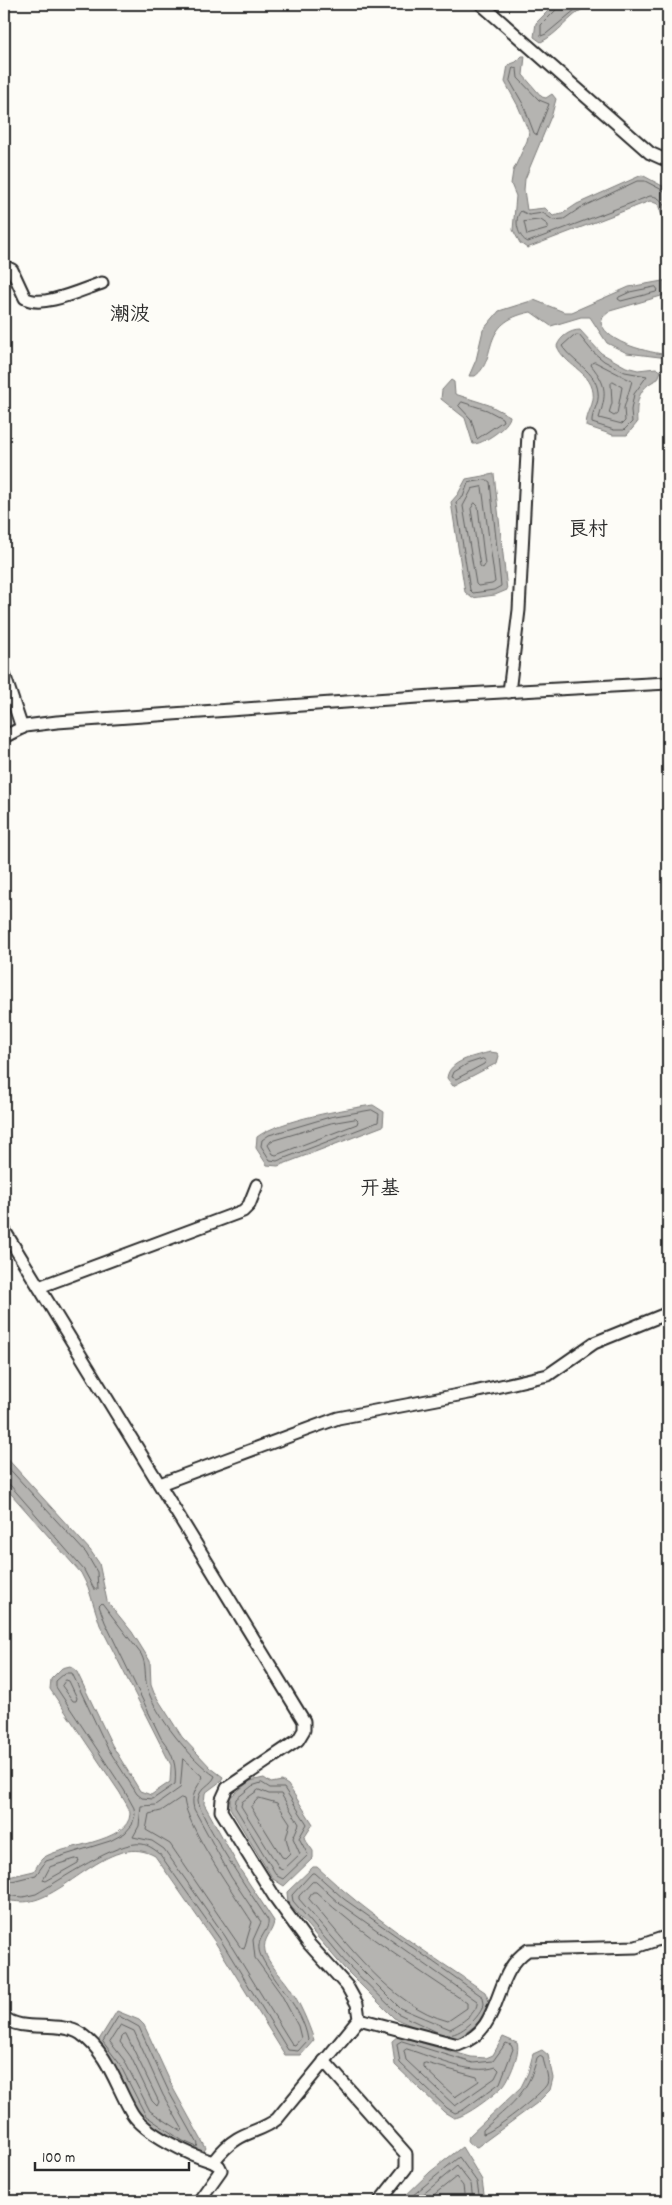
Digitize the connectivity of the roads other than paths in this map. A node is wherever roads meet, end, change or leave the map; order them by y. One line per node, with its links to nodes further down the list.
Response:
1 (481, 4): 2 (street)
2 (668, 161)
3 (4, 266): 4 (street)
4 (102, 283)
5 (528, 433): 8 (street)
6 (4, 674): 9 (street)
7 (668, 683): 8 (street)
8 (509, 692): 9 (street)
9 (22, 728): 10 (street)
10 (4, 736)
11 (257, 1185): 13 (street)
12 (4, 1230): 13 (street)
13 (39, 1287): 15 (street)
14 (668, 1313): 15 (street)
15 (160, 1484): 18 (street)
16 (668, 1936): 18 (street)
17 (4, 2016): 20 (street)
18 (359, 2019): 19 (street)
19 (324, 2061): 20 (street); 22 (street)
20 (213, 2162): 21 (street)
21 (199, 2201)
22 (380, 2201)

